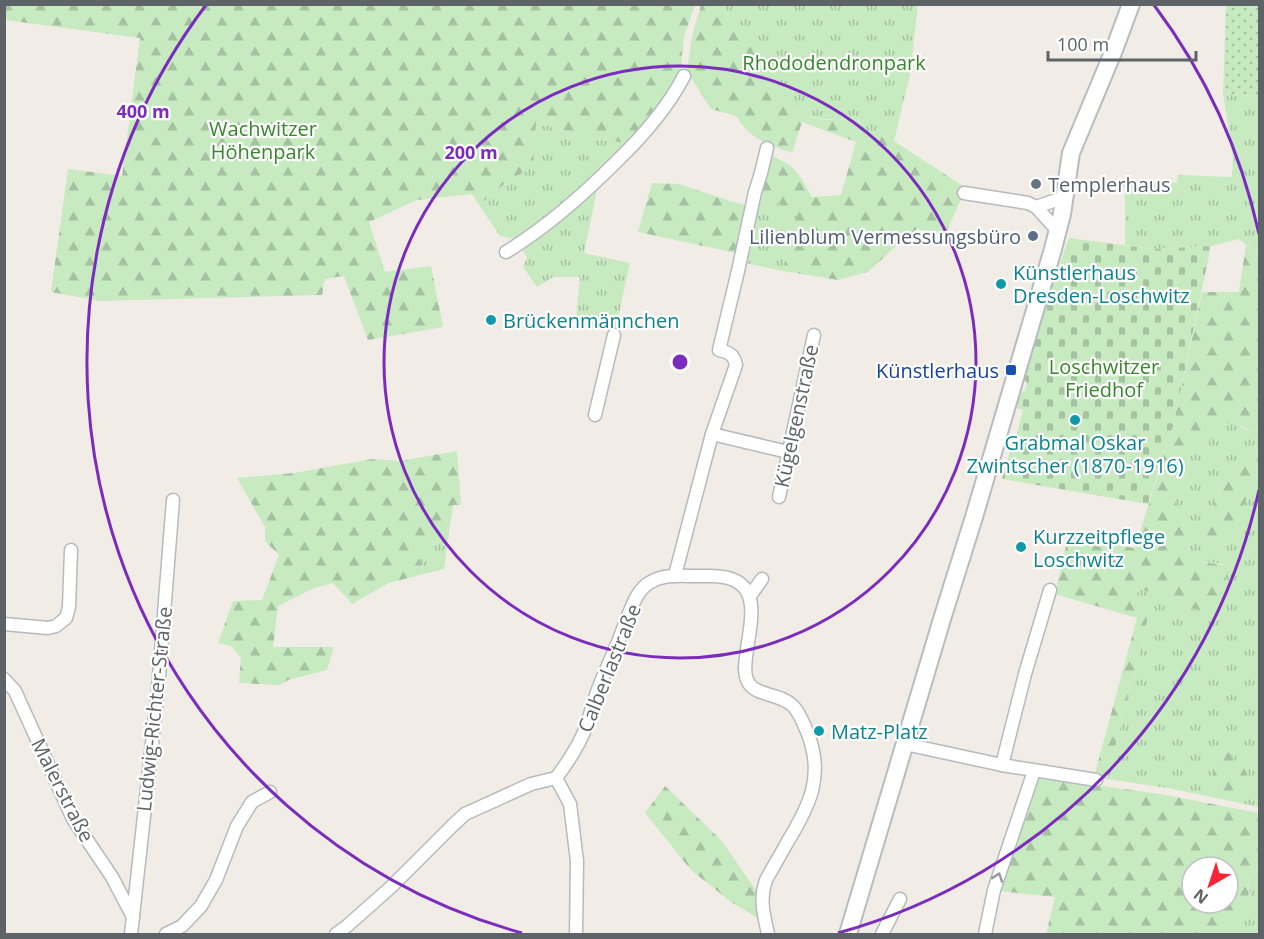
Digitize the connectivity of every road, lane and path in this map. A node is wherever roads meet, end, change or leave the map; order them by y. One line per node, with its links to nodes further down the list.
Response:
1 (1131, 4): 5 (main road)
2 (684, 76): 8 (street)
3 (767, 148): 12 (street)
4 (964, 193): 6 (street)
5 (1065, 197): 6 (street); 7 (main road)
6 (1036, 207): 7 (street)
7 (1058, 231): 23 (main road)
8 (506, 252)
9 (614, 335): 11 (street)
10 (814, 335): 13 (street, Kügelgenstraße)
11 (595, 415)
12 (712, 434): 13 (street); 17 (street)
13 (788, 452): 14 (street, Kügelgenstraße)
14 (779, 497)
15 (173, 500): 30 (street, Ludwig-Richter-Straße)
16 (71, 550): 21 (street)
17 (675, 575): 20 (street, Calberlastraße); 26 (street, Calberlastraße)
18 (762, 579): 20 (street)
19 (1050, 590): 24 (street)
20 (750, 596): 35 (street)
21 (4, 624)
22 (4, 679): 30 (street, Malerstraße)
23 (905, 744): 24 (street); 36 (main road)
24 (1002, 765): 25 (street)
25 (1034, 771): 27 (street); 38 (street, one-way to 25)
26 (556, 778): 33 (street); 34 (street)
27 (1096, 780)
28 (270, 792): 32 (street)
29 (900, 899): 37 (street)
30 (133, 917): 31 (street)
31 (131, 934)
32 (166, 934)
33 (336, 934)
34 (576, 934)
35 (768, 934)
36 (848, 934)
37 (882, 934)
38 (986, 934)

